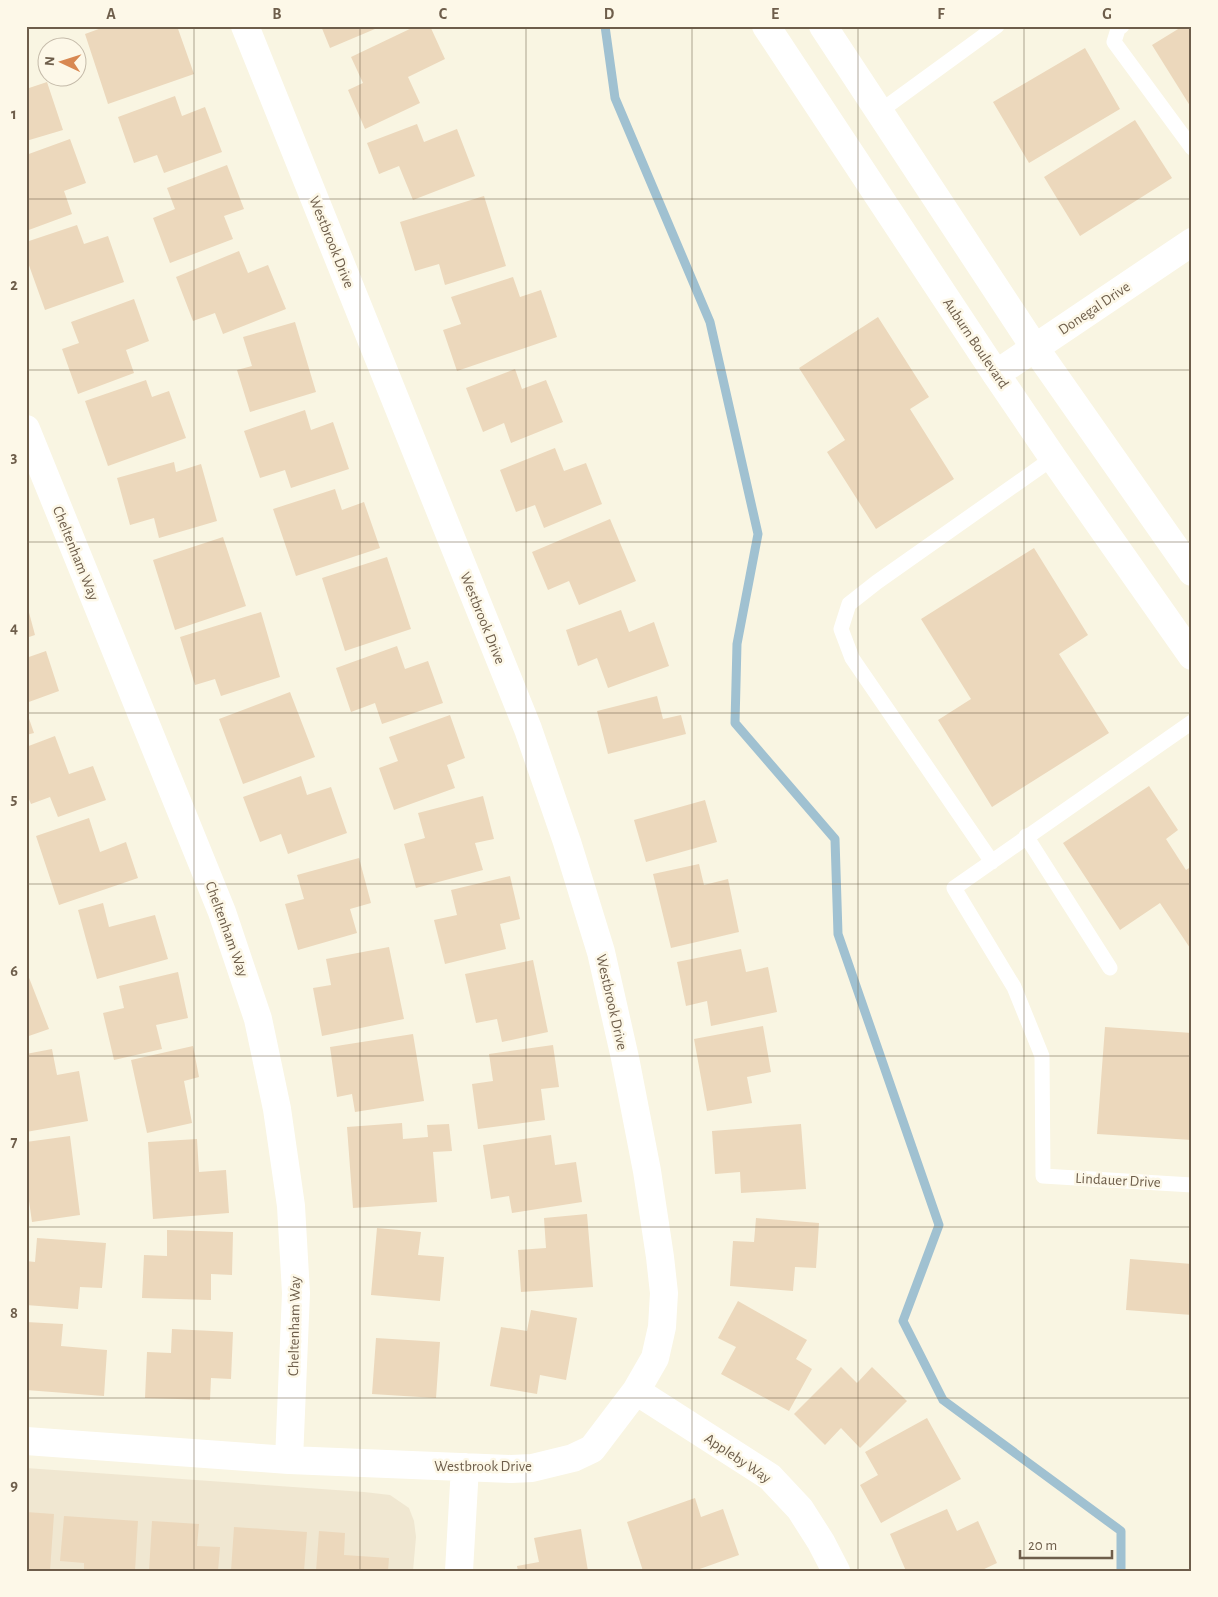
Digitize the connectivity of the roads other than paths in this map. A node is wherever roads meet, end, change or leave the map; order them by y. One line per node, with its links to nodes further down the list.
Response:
1 (245, 26): 20 (street, Westbrook Drive)
2 (766, 26): 10 (street, Auburn Boulevard)
3 (822, 26): 6 (street)
4 (997, 26): 6 (lane)
5 (1122, 26): 7 (lane)
6 (879, 112): 9 (street)
7 (1192, 148)
8 (1192, 242): 9 (street, Donegal Drive)
9 (1035, 348): 10 (street, Donegal Drive); 13 (street)
10 (996, 374): 12 (street, Auburn Boulevard)
11 (26, 429): 22 (street, Cheltenham Way)
12 (1053, 458): 14 (street, Auburn Boulevard); 17 (lane)
13 (1192, 572)
14 (1192, 656)
15 (1192, 722): 16 (lane)
16 (1026, 836): 17 (lane); 18 (lane)
17 (992, 862): 19 (lane, Lindauer Drive)
18 (1110, 968)
19 (1192, 1185)
20 (636, 1392): 23 (street, Westbrook Drive); 25 (street, Appleby Way)
21 (26, 1441): 22 (street, Westbrook Drive)
22 (289, 1460): 23 (street, Westbrook Drive)
23 (465, 1468): 24 (street)
24 (458, 1571)
25 (836, 1571)

